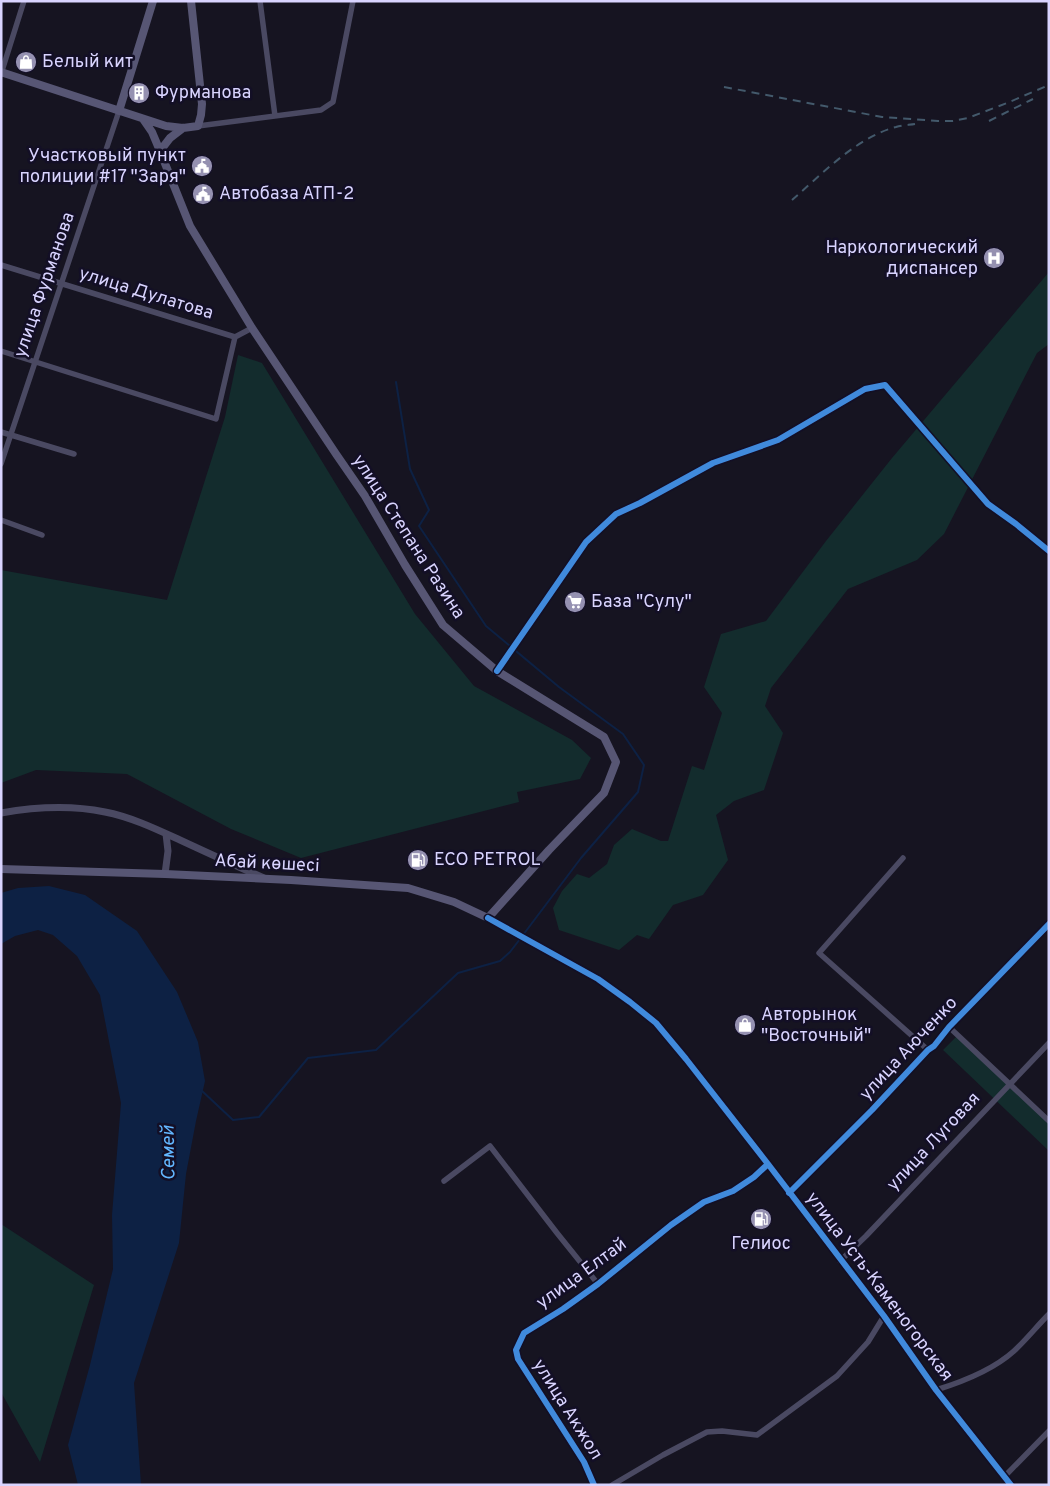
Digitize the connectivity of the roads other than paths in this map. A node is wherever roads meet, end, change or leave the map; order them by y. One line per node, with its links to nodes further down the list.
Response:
1 (24, 1): 6 (street)
2 (152, 1): 7 (main road, улица Фурманова)
3 (191, 1): 10 (main road)
4 (260, 1): 8 (street)
5 (353, 1): 8 (street)
6 (1, 73): 7 (main road)
7 (119, 111): 9 (main road); 14 (street, улица Фурманова)
8 (275, 116): 10 (street)
9 (143, 119): 11 (main road); 12 (main road, улица Степана Разина)
10 (198, 126): 11 (main road)
11 (183, 128): 12 (main road)
12 (160, 151): 15 (main road, улица Степана Разина)
13 (1, 266): 14 (street, улица Дулатова)
14 (61, 284): 16 (street, улица Дулатова); 18 (street, улица Фурманова)
15 (252, 328): 16 (street); 26 (main road, улица Степана Разина)
16 (235, 337): 18 (street)
17 (1, 351): 18 (street)
18 (35, 362): 20 (street, улица Фурманова)
19 (1, 432): 20 (street)
20 (10, 435): 21 (street); 22 (street, улица Фурманова)
21 (74, 454)
22 (1, 464)
23 (1, 520): 24 (street)
24 (42, 535)
25 (1049, 551): 26 (street)
26 (497, 671): 33 (main road, улица Степана Разина)
27 (1, 813): 28 (street)
28 (166, 834): 31 (street); 32 (street)
29 (903, 858): 38 (street)
30 (1, 869): 31 (main road, Абай көшесі)
31 (165, 874): 32 (main road, Абай көшесі)
32 (267, 880): 33 (main road, Абай көшесі)
33 (488, 918): 35 (street, Абай көшесі)
34 (1049, 924): 36 (street, улица Аюченко)
35 (520, 936): 41 (street, улица Усть-Каменогорская)
36 (950, 1027): 38 (street, улица Аюченко); 39 (street)
37 (1049, 1043): 39 (street, улица Луговая)
38 (928, 1050): 43 (street, улица Аюченко)
39 (1010, 1084): 40 (street); 44 (street, улица Луговая)
40 (1049, 1121)
41 (768, 1164): 43 (street, улица Усть-Каменогорская); 45 (street, улица Елтай)
42 (444, 1181): 45 (street)
43 (789, 1193): 44 (street, улица Усть-Каменогорская)
44 (840, 1260): 47 (street, улица Усть-Каменогорская)
45 (598, 1284): 48 (street, улица Елтай)
46 (1049, 1314): 49 (street)
47 (884, 1316): 49 (street, улица Усть-Каменогорская); 52 (street)
48 (516, 1350): 53 (street, улица Акжол)
49 (936, 1390): 51 (street, улица Усть-Каменогорская)
50 (1049, 1431): 51 (street)
51 (1004, 1477): 54 (street, улица Усть-Каменогорская)
52 (615, 1484)
53 (594, 1485)
54 (1011, 1485)

